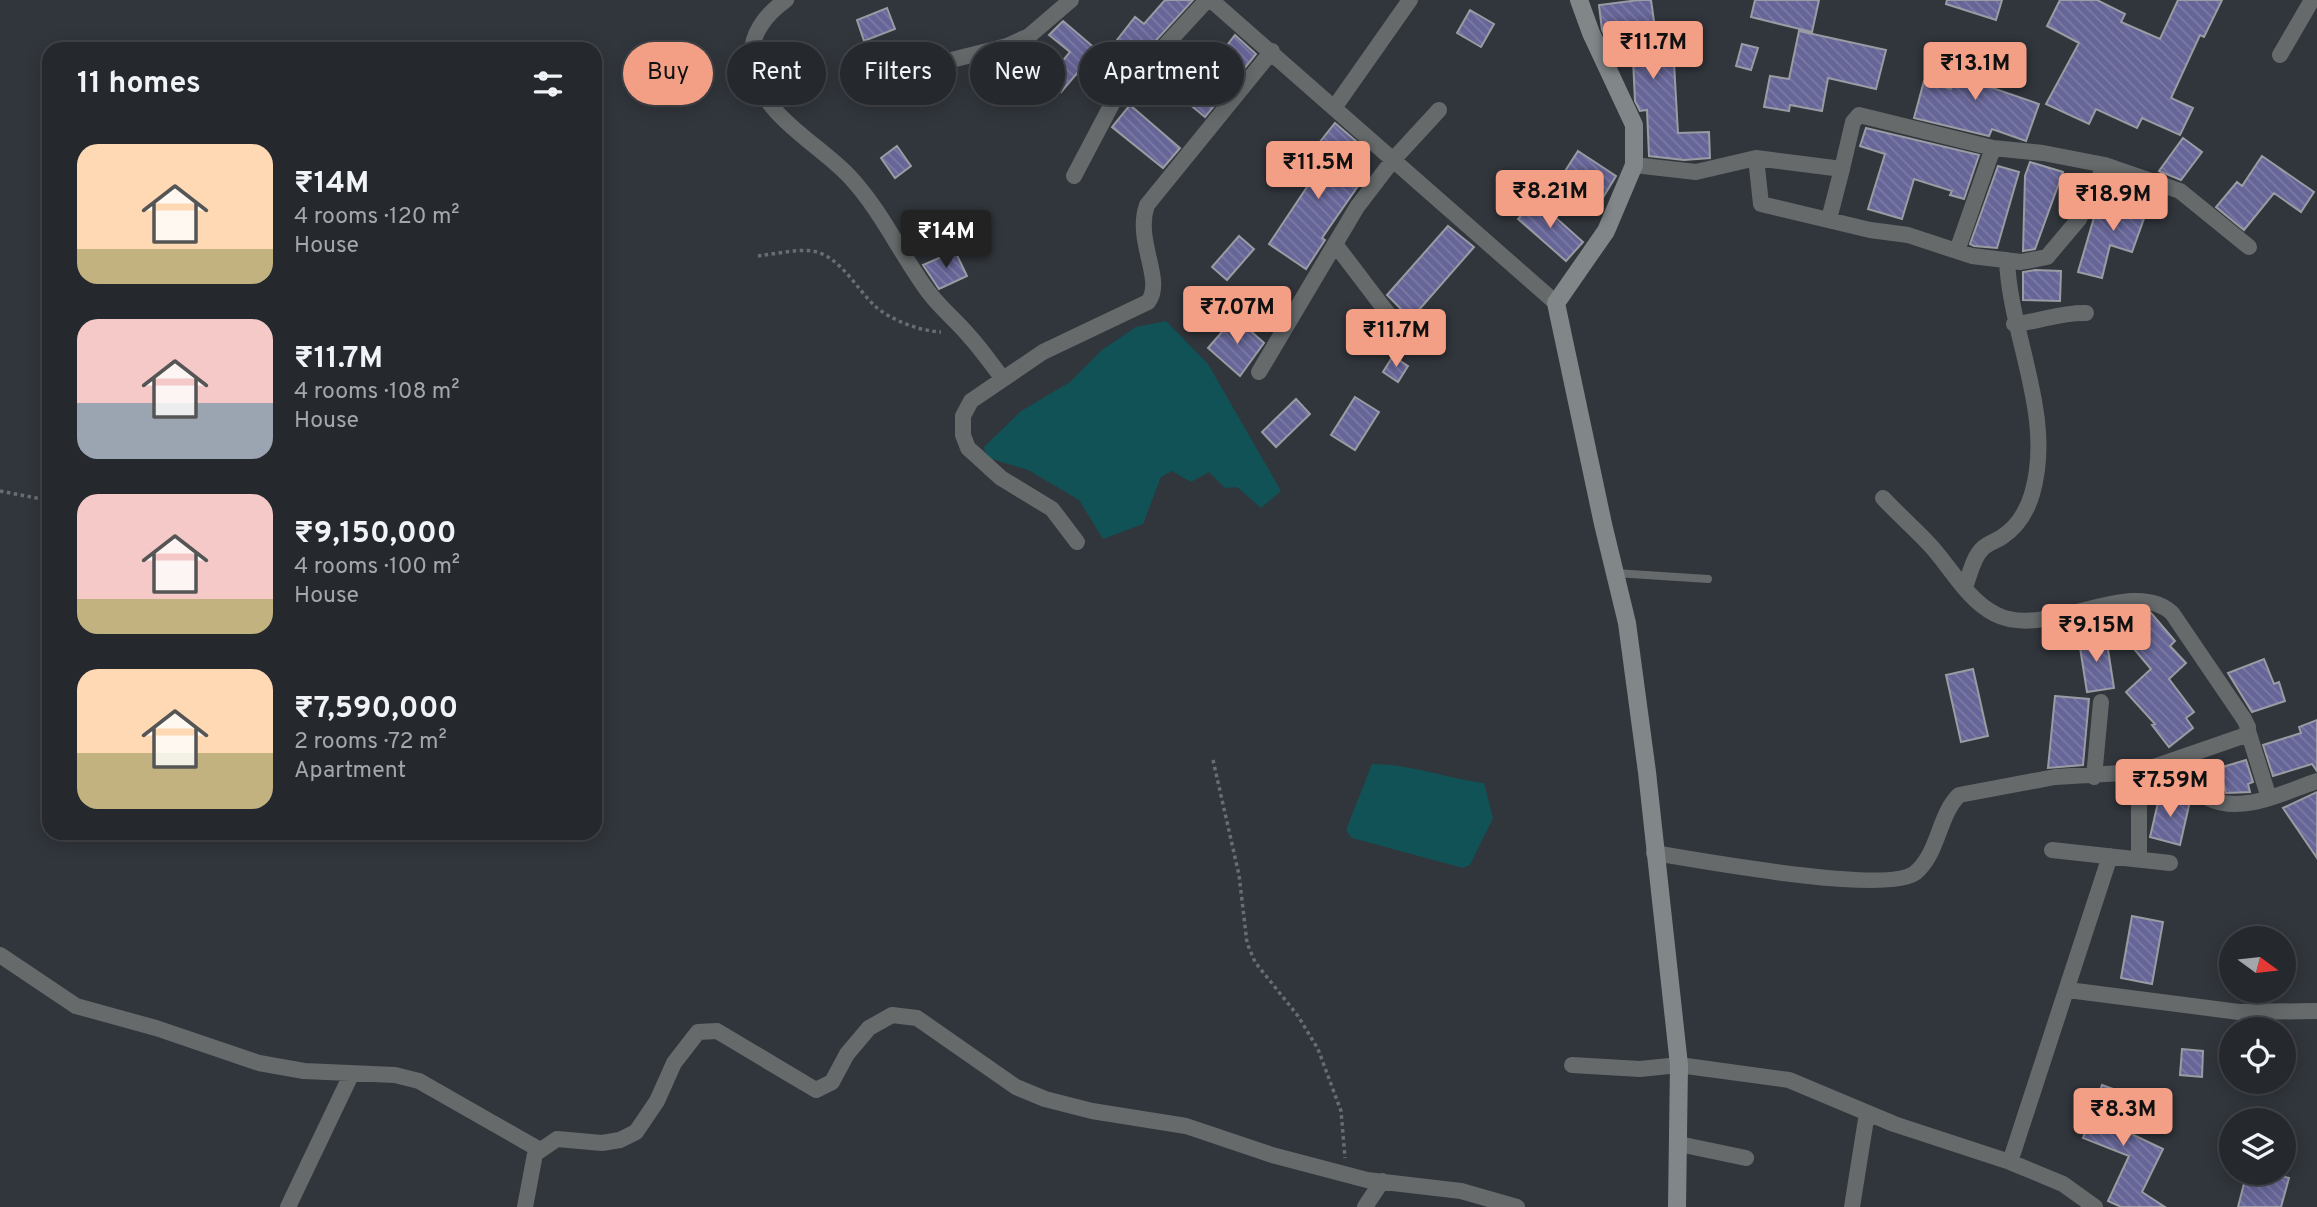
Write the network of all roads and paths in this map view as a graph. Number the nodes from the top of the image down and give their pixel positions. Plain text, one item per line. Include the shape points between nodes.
1 (1071, 0) edge
2 (1209, 0) edge
3 (1410, 0) edge
4 (1579, 0) edge
5 (2312, 0) edge
6 (783, 1) edge
7 (1272, 51) junction
8 (2280, 55) dead end
9 (956, 59) edge
10 (1334, 108) junction
11 (1439, 110) dead end
12 (1993, 148) junction
13 (1756, 158) junction
14 (1393, 160) junction
15 (1634, 165) junction
16 (2105, 165) junction
17 (1842, 169) junction
18 (1073, 176) dead end
19 (1829, 219) junction
20 (1335, 244) junction
21 (2249, 247) dead end
22 (1957, 251) junction
23 (758, 256) dead end
24 (2007, 260) junction
25 (1556, 303) junction
26 (2086, 313) dead end
27 (2014, 324) junction
28 (967, 333) junction
29 (1408, 340) dead end
30 (1259, 372) dead end
31 (1003, 379) junction
32 (0, 491) edge
33 (42, 496) edge
34 (1883, 498) dead end
35 (1077, 542) dead end
36 (1615, 573) junction
37 (1708, 579) dead end
38 (1965, 587) junction
39 (2101, 702) dead end
40 (2248, 731) junction
41 (1213, 760) dead end
42 (2166, 764) junction
43 (2139, 772) junction
44 (2094, 777) junction
45 (2317, 781) edge
46 (2269, 798) junction
47 (2052, 850) dead end
48 (1654, 853) junction
49 (2110, 856) junction
50 (2139, 859) junction
51 (2171, 863) dead end
52 (0, 955) edge
53 (2068, 990) junction
54 (2317, 1011) edge
55 (1572, 1065) dead end
56 (1679, 1065) junction
57 (351, 1075) junction
58 (1867, 1113) junction
59 (1679, 1144) junction
60 (540, 1150) junction
61 (1746, 1157) dead end
62 (2010, 1163) junction
63 (1345, 1172) junction
64 (1382, 1181) junction
65 (288, 1207) edge
66 (525, 1207) edge
67 (1365, 1207) edge
68 (1517, 1207) edge
69 (1677, 1207) edge
70 (1852, 1207) edge
71 (2095, 1207) edge

1 - 9 street via 1029,36
2 - 7 street
2 - 18 street via 1113,102
3 - 10 street
4 - 15 street via 1634,125
5 - 8 street
6 - 28 street via 753,38 751,61 758,83 780,118 849,176 928,293
7 - 10 street
7 - 31 street via 1147,205 1141,229 1154,278 1149,302 1043,352
10 - 14 street
11 - 14 street
12 - 16 street
12 - 17 street via 1859,115 1853,122
12 - 22 street
13 - 15 street via 1696,172
13 - 17 street
13 - 19 street via 1761,204
14 - 20 street
14 - 25 street
15 - 25 street via 1605,231
16 - 21 street via 2180,191
16 - 24 street via 2079,219 2047,257
17 - 19 street
19 - 22 street via 1908,235
20 - 29 street
20 - 30 street
22 - 24 street
23 - 28 path via 812,251 839,267 878,309 929,331
24 - 27 street
25 - 36 street
26 - 27 street
27 - 38 street via 2033,394 2037,469 2020,520 1983,548
28 - 31 street
31 - 35 street via 967,408 963,435 968,448 1001,478 1052,509
32 - 33 path
34 - 38 street
36 - 37 lane
36 - 48 street via 1627,623
38 - 40 street via 1979,604 2010,620 2037,621 2135,601 2162,604
39 - 44 street
40 - 42 street via 2242,738
40 - 46 street
41 - 63 path via 1239,875 1247,943 1255,962 1298,1016 1335,1087 1346,1136
42 - 43 street
42 - 46 street via 2207,798 2234,805
43 - 44 street
43 - 50 street
44 - 48 street via 2055,777 1959,794 1949,805 1928,858 1913,875 1898,880 1842,878
45 - 46 street
47 - 49 street
48 - 56 street
49 - 50 street
49 - 53 street
50 - 51 street
52 - 57 street via 76,1006 259,1063
53 - 54 street via 2239,1012
53 - 62 street
55 - 56 street via 1640,1069
56 - 58 street via 1789,1080
56 - 59 street
57 - 60 street via 395,1074 419,1081
57 - 65 street
58 - 62 street
58 - 70 street
59 - 61 street
59 - 69 street
60 - 63 street via 557,1139 602,1143 636,1132 674,1063 698,1032 717,1031 816,1090 832,1082 869,1028 892,1014 917,1018 1016,1087 1045,1099 1186,1126 1272,1155
60 - 66 street via 535,1154
62 - 71 street via 2063,1184
63 - 64 street
64 - 67 street
64 - 68 street via 1461,1191

